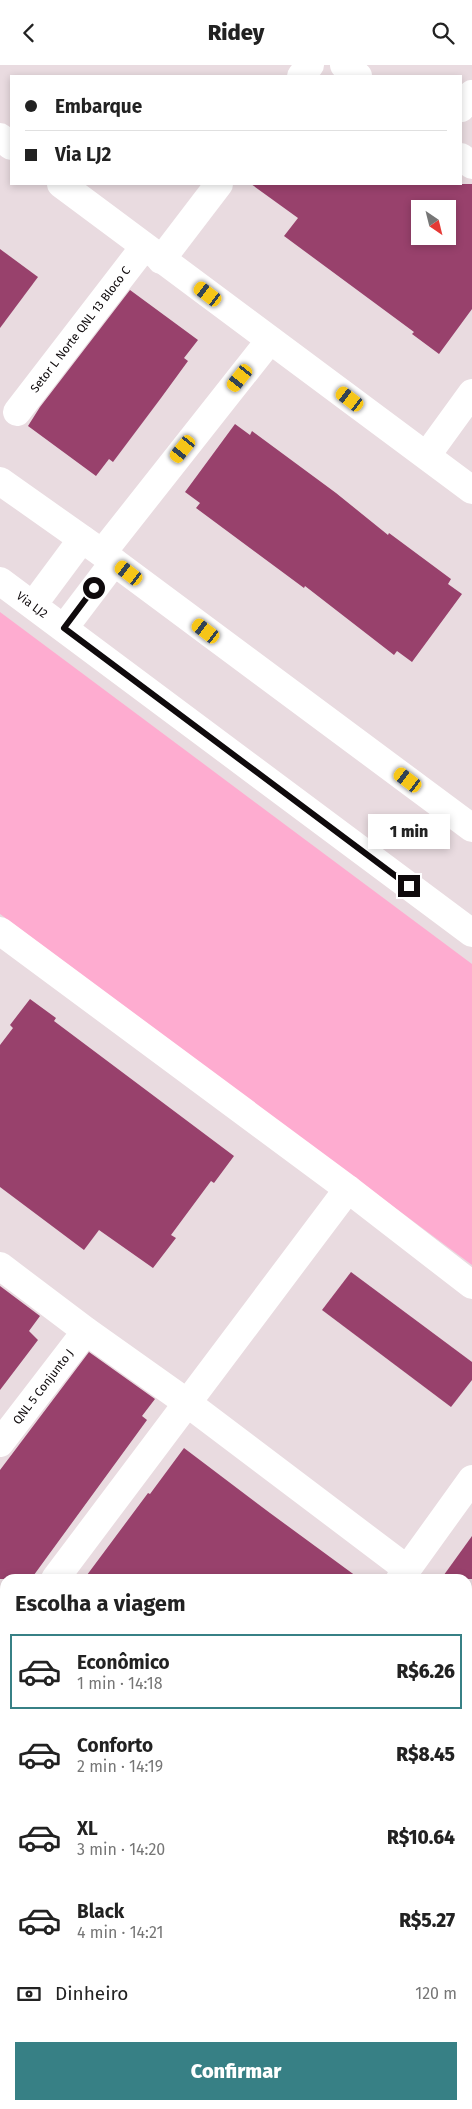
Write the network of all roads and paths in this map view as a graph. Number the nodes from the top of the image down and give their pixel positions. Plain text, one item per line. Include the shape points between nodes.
1 (310, 65) edge
2 (344, 65) edge
3 (302, 75) edge
4 (357, 75) edge
5 (472, 94) edge
6 (462, 108) edge
7 (0, 137) edge
8 (10, 145) edge
9 (62, 185) edge
10 (218, 185) edge
11 (153, 253) junction
12 (270, 340) junction
13 (472, 393) edge
14 (16, 412) dead end
15 (427, 455) junction
16 (0, 481) edge
17 (472, 489) edge
18 (99, 551) junction
19 (0, 581) edge
20 (33, 605) junction
21 (64, 628) junction
22 (472, 828) edge
23 (0, 931) edge
24 (472, 933) edge
25 (348, 1189) junction
26 (0, 1266) edge
27 (472, 1285) edge
28 (86, 1331) junction
29 (186, 1402) junction
30 (0, 1443) edge
31 (472, 1479) edge
32 (60, 1574) edge
33 (403, 1574) edge

1 - 3 street
2 - 4 street
5 - 6 street
7 - 8 street
9 - 11 street
10 - 11 street, Setor L Norte QNL 13 Bloco C
11 - 12 street
11 - 14 street, Setor L Norte QNL 13 Bloco C
12 - 15 street
12 - 18 street
13 - 15 street
15 - 17 street
16 - 18 street
18 - 20 street
18 - 21 street
18 - 22 street
19 - 20 street, Via LJ2
20 - 21 street, Via LJ2
21 - 24 street, Via LJ2
23 - 25 street
25 - 27 street
25 - 29 street
26 - 28 street
28 - 29 street
28 - 30 street, QNL 5 Conjunto J
29 - 32 street
29 - 33 street
31 - 33 street

